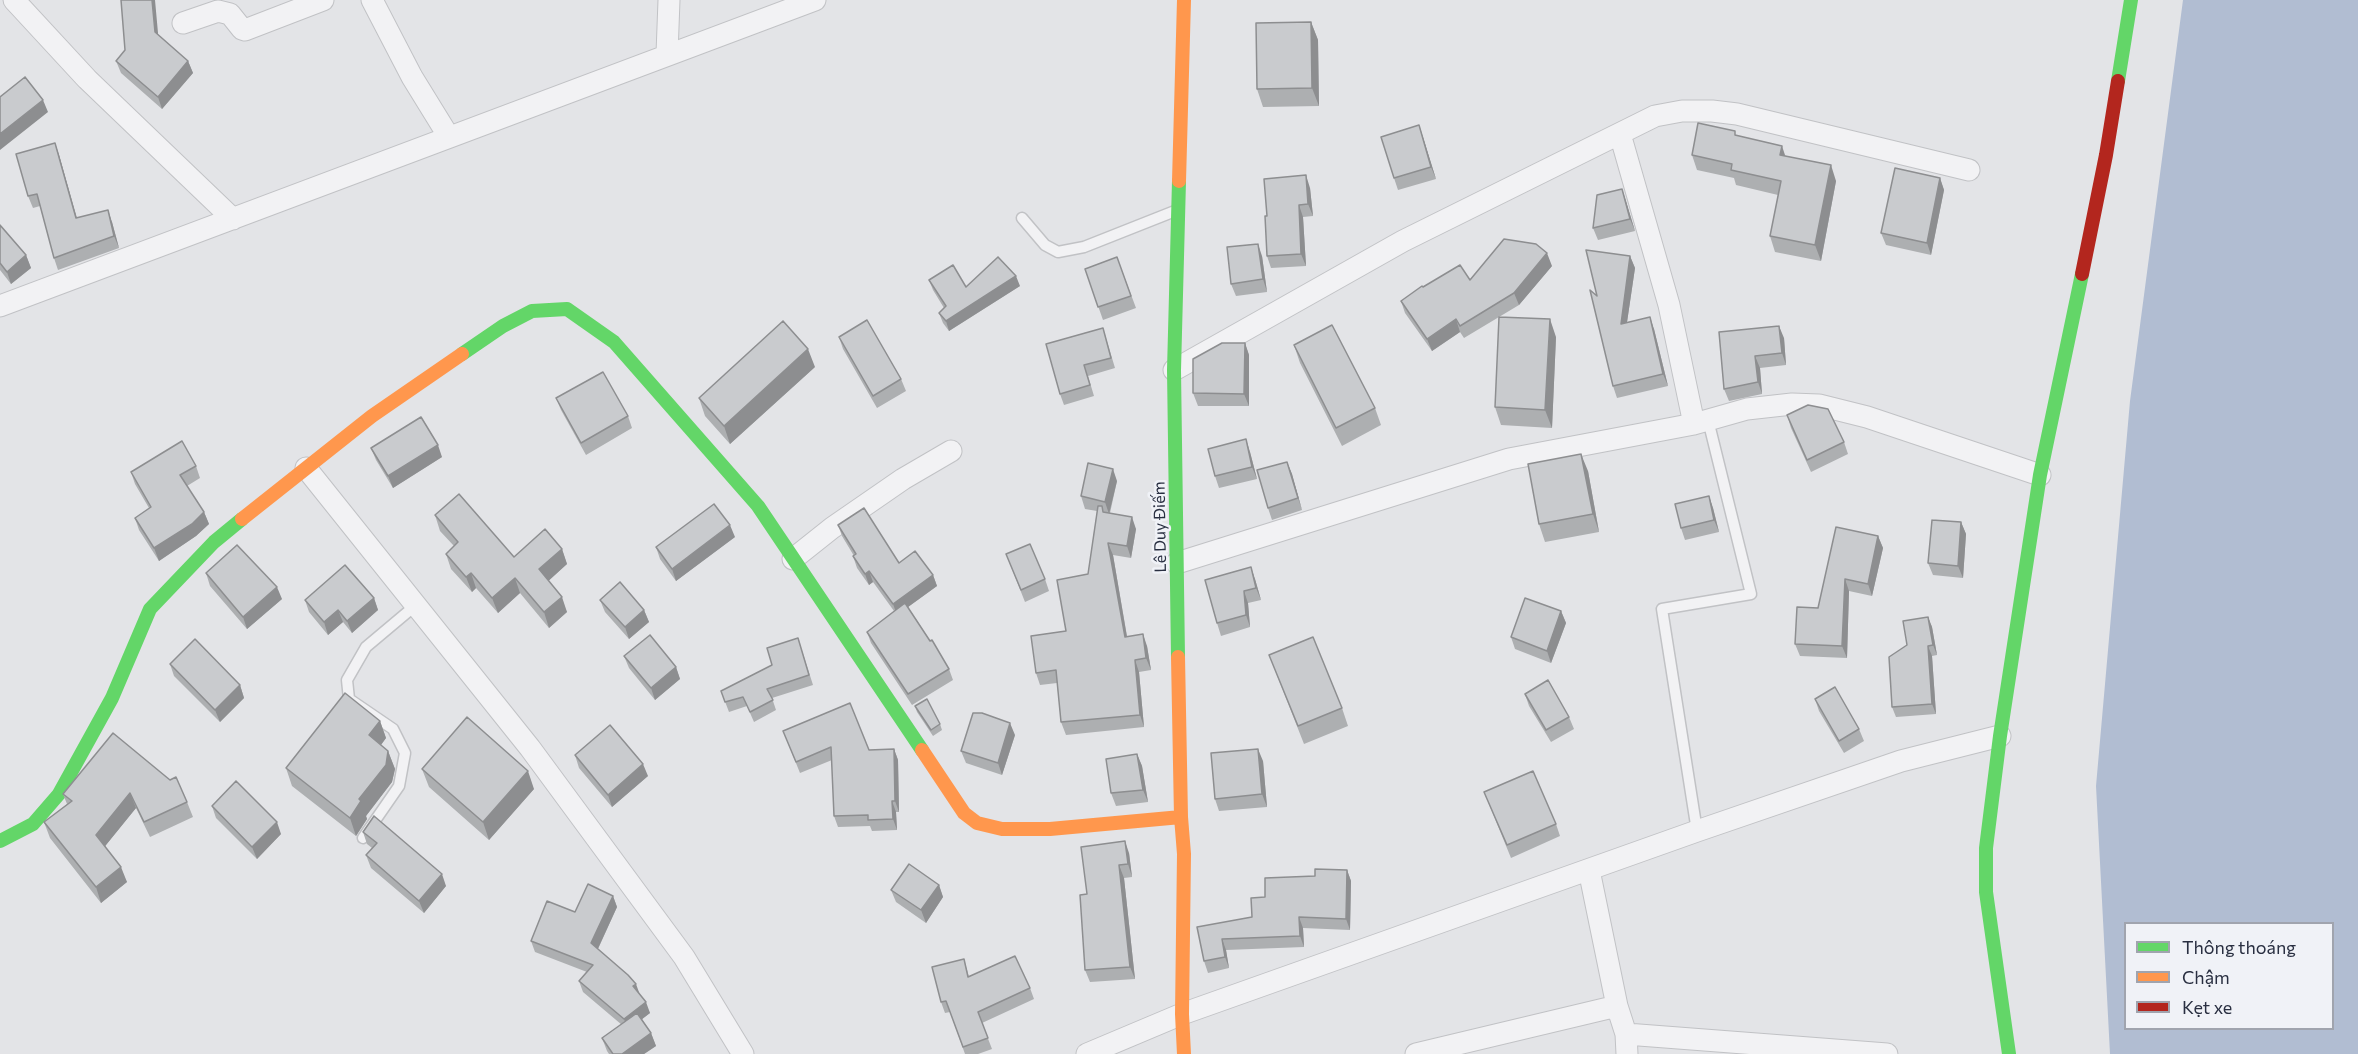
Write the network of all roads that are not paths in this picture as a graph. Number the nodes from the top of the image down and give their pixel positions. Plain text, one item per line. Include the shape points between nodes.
1 (14, 0) edge
2 (323, 0) edge
3 (372, 0) edge
4 (669, 0) edge
5 (815, 0) edge
6 (1184, 0) edge
7 (2131, 0) edge
8 (183, 23) dead end
9 (667, 54) junction
10 (1620, 134) junction
11 (449, 137) junction
12 (1969, 170) dead end
13 (1178, 209) junction
14 (1022, 218) dead end
15 (233, 219) junction
16 (0, 306) edge
17 (1174, 370) junction
18 (1701, 422) junction
19 (951, 451) dead end
20 (306, 468) junction
21 (2040, 475) junction
22 (793, 559) junction
23 (1177, 563) junction
24 (416, 605) junction
25 (2000, 736) junction
26 (1181, 818) junction
27 (1697, 831) junction
28 (363, 838) edge
29 (0, 841) edge
30 (1589, 870) junction
31 (1617, 1006) junction
32 (1182, 1014) junction
33 (1626, 1044) edge
34 (743, 1054) edge
35 (1087, 1054) edge
36 (1184, 1054) edge
37 (1416, 1054) edge
38 (1887, 1054) edge
39 (2009, 1054) edge

1 - 15 street via 87,79
2 - 8 street via 245,30 230,14 218,11
3 - 11 street
4 - 9 street
5 - 9 street
6 - 13 street, Lê Duy Điếm
7 - 21 street via 2106,155
9 - 11 street
10 - 12 street via 1655,116 1712,111
10 - 17 street via 1403,241
10 - 18 street
11 - 15 street
13 - 14 lane via 1084,247 1058,252 1045,245
13 - 17 street, Lê Duy Điếm
15 - 16 street
17 - 23 street, Lê Duy Điếm
18 - 21 street via 1747,409 1819,405 1867,417
18 - 23 street via 1509,459
18 - 27 lane via 1751,594 1662,609
19 - 22 street via 903,479
20 - 22 street via 372,416 503,326 532,311 567,309 614,342 758,506
20 - 24 street
20 - 29 street via 214,542 150,609 112,698 59,794 33,824
21 - 25 street
22 - 26 street via 964,813 977,824 1002,830 1050,829
23 - 26 street, Lê Duy Điếm
24 - 28 lane via 366,647 347,680 349,699 393,729 405,753 399,786
24 - 34 street via 530,748 677,947
25 - 27 street via 1901,761
25 - 39 street via 1986,848 1986,892
26 - 32 street, Lê Duy Điếm
27 - 30 street
30 - 31 street
30 - 32 street
31 - 33 street
31 - 37 street
32 - 35 street
32 - 36 street, Lê Duy Điếm
33 - 38 street

